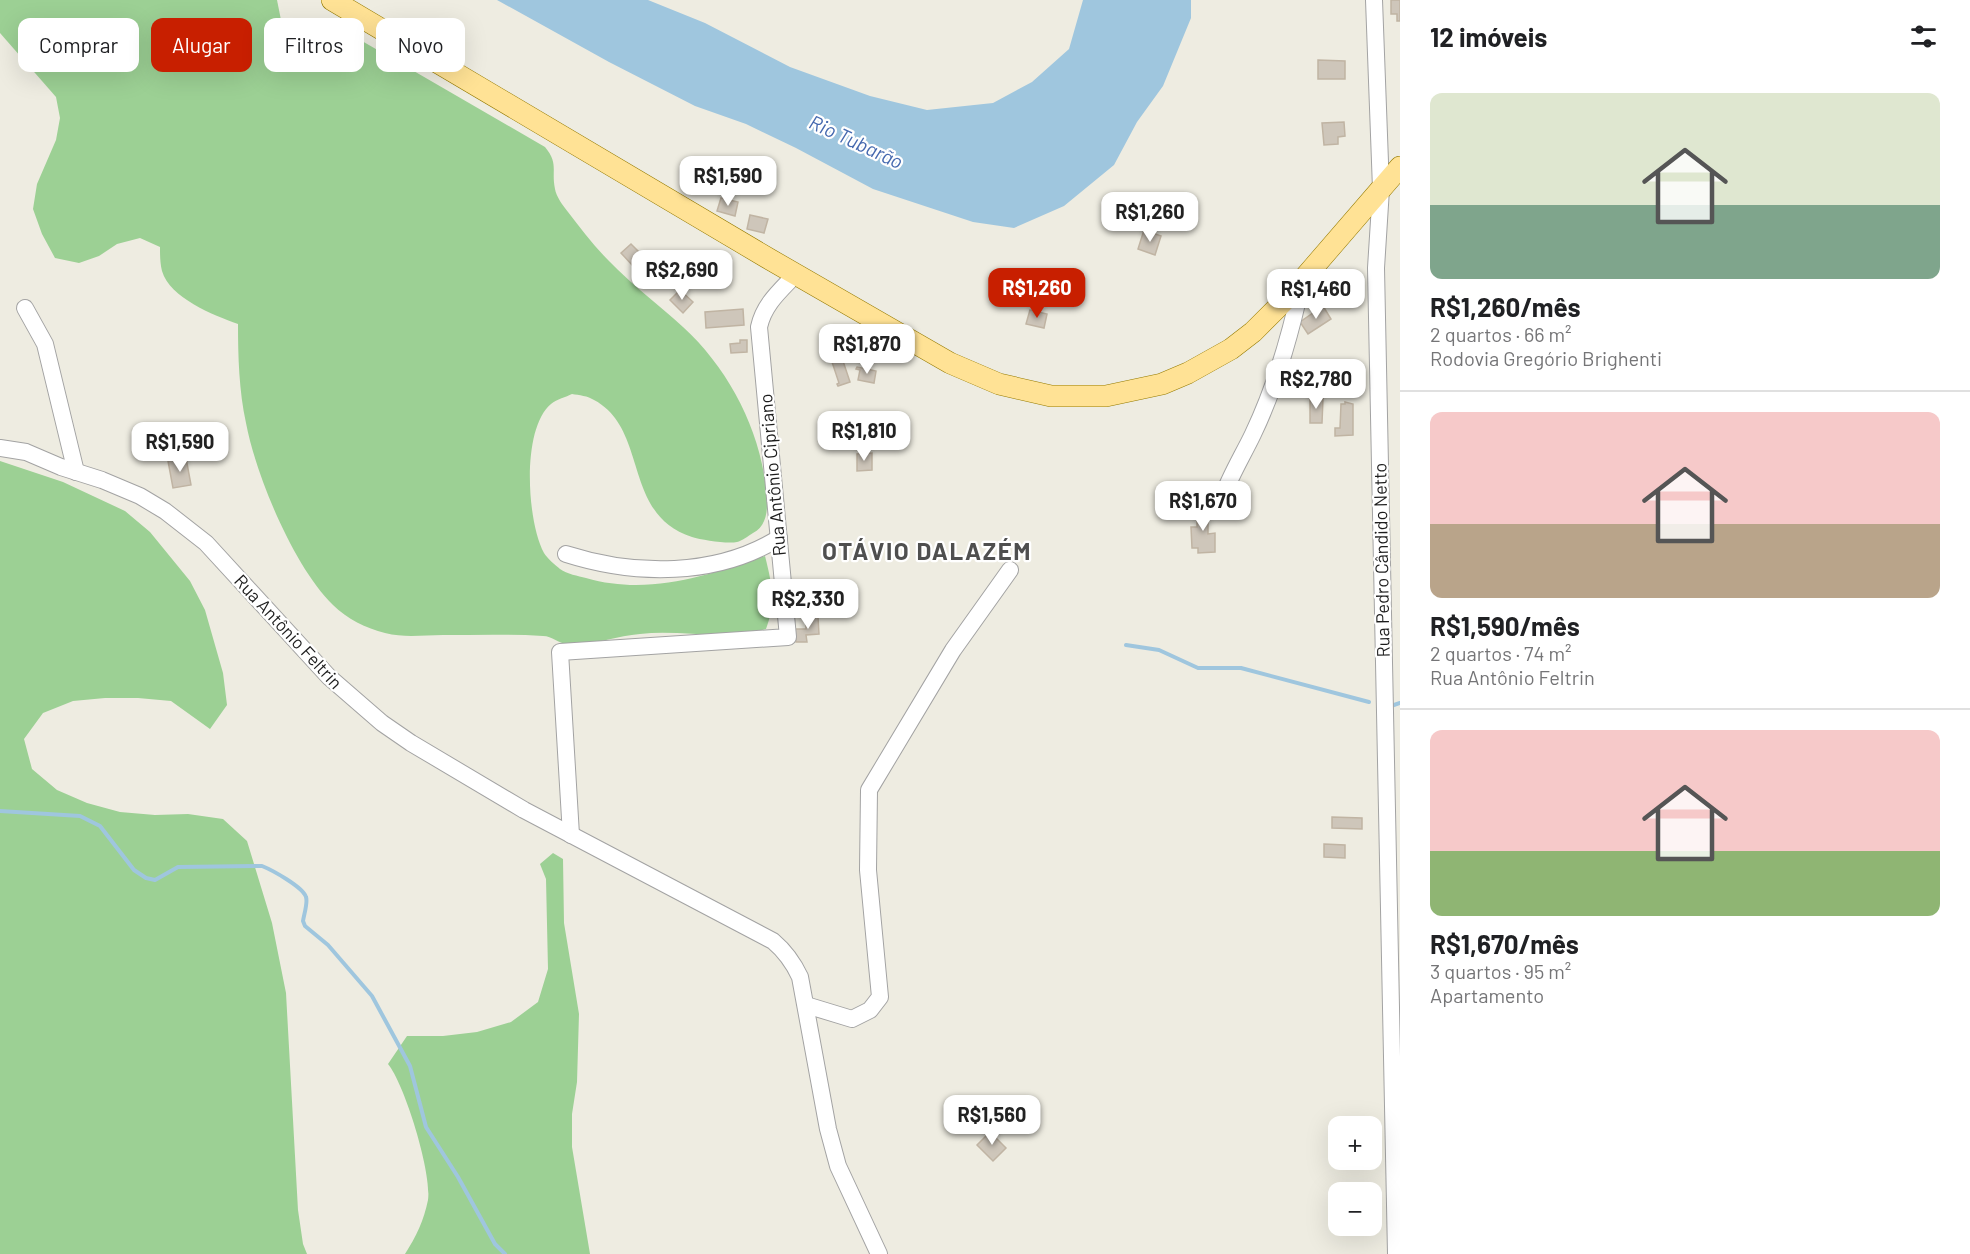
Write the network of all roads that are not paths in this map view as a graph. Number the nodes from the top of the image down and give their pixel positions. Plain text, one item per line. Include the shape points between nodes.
1 (332, 0) edge
2 (1374, 0) edge
3 (1400, 167) edge
4 (1381, 189) junction
5 (796, 274) junction
6 (1302, 280) junction
7 (25, 308) dead end
8 (0, 448) edge
9 (76, 472) junction
10 (1223, 496) dead end
11 (779, 538) junction
12 (566, 554) dead end
13 (1010, 570) dead end
14 (572, 835) junction
15 (806, 1005) junction
16 (879, 1254) edge
17 (1396, 1254) edge

1 - 5 main road
2 - 4 street, Rua Pedro Cândido Netto
3 - 4 main road
4 - 6 main road
4 - 17 street, Rua Pedro Cândido Netto via 1376,279
5 - 6 main road via 974,375 1024,391 1080,397 1136,391 1196,369 1253,332
5 - 11 street, Rua Antônio Cipriano via 768,303 759,327
6 - 10 street via 1268,399
7 - 9 street via 45,344
8 - 9 street, Rua Antônio Feltrin via 26,452
9 - 14 street, Rua Antônio Feltrin via 140,496 187,526 329,677 382,723
11 - 12 street via 751,554 677,570 602,564
11 - 14 street, Rua Antônio Cipriano via 788,637 560,652
13 - 15 street via 953,650 869,790 868,870 879,997 870,1010 852,1019
14 - 15 street, Rua Antônio Feltrin via 773,941 793,962
15 - 16 street, Rua Antônio Feltrin via 838,1166

